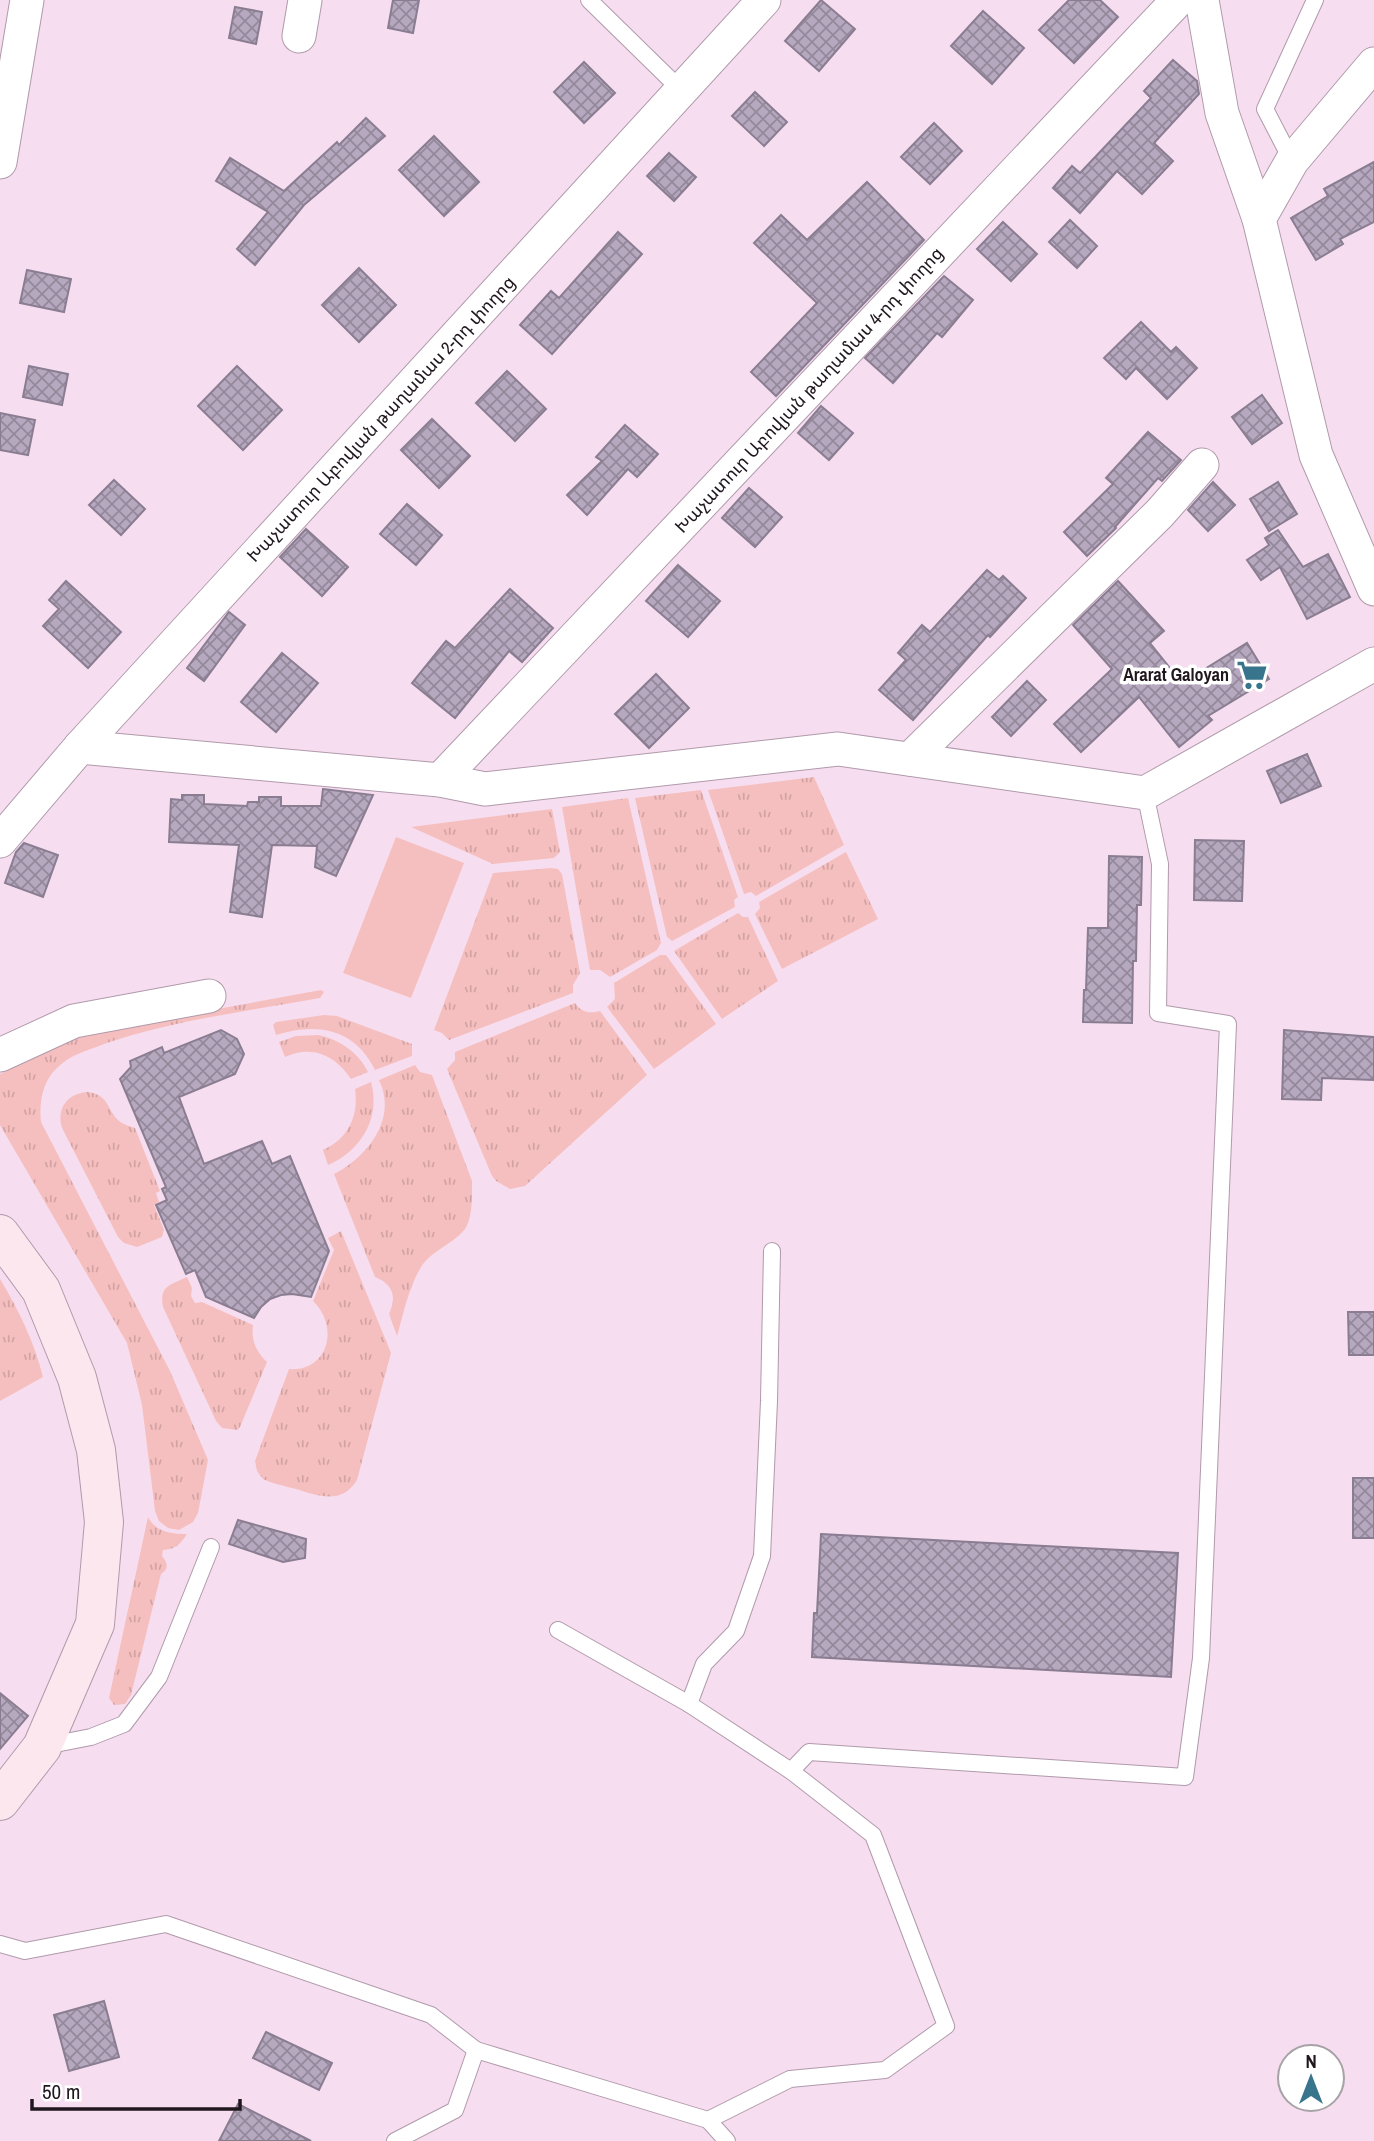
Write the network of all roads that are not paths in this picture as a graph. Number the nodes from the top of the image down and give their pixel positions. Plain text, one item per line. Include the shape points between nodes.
1 (27, 0) edge
2 (305, 0) edge
3 (589, 0) edge
4 (764, 0) edge
5 (1178, 0) edge
6 (1202, 0) edge
7 (1315, 0) edge
8 (299, 37) dead end
9 (1374, 64) edge
10 (682, 92) junction
11 (1292, 161) junction
12 (0, 162) edge
13 (1259, 219) junction
14 (1202, 465) dead end
15 (1374, 589) edge
16 (1374, 664) edge
17 (80, 747) junction
18 (910, 759) junction
19 (440, 780) junction
20 (1145, 793) junction
21 (0, 841) edge
22 (209, 996) dead end
23 (0, 1055) edge
24 (0, 1234) edge
25 (772, 1251) dead end
26 (211, 1547) dead end
27 (558, 1630) dead end
28 (689, 1704) junction
29 (42, 1747) junction
30 (791, 1771) junction
31 (0, 1801) edge
32 (0, 1944) edge
33 (476, 2050) junction
34 (708, 2120) junction
35 (395, 2141) edge
36 (727, 2141) edge

1 - 12 street
2 - 8 street
3 - 10 lane
4 - 10 street, Խաչատուր Աբովյան թաղամաս 2-րդ փողոց
5 - 19 street, Խաչատուր Աբովյան թաղամաս 4-րդ փողոց
6 - 13 street via 1222,113
7 - 11 lane via 1265,109
9 - 11 street
10 - 17 street, Խաչատուր Աբովյան թաղամաս 2-րդ փողոց
11 - 13 street
13 - 15 street via 1316,455
14 - 18 street via 1160,513
16 - 20 street
17 - 19 street
17 - 21 street, Խաչատուր Աբովյան թաղամաս 2-րդ փողոց
18 - 19 street via 838,749 485,789
18 - 20 street
20 - 30 lane via 1160,863 1158,1013 1228,1024 1201,1658 1185,1777 809,1752
22 - 23 street via 74,1021
24 - 29 main road via 41,1290 77,1378 96,1450 104,1522 95,1624
25 - 28 lane via 762,1556 736,1631 704,1664
26 - 29 lane via 159,1677 124,1724 91,1737
27 - 28 lane
28 - 30 lane
29 - 31 main road
30 - 34 lane via 873,1835 946,2026 885,2070 790,2079
32 - 33 lane via 25,1951 166,1924 431,2015
33 - 34 lane
33 - 35 lane via 455,2110
34 - 36 lane

